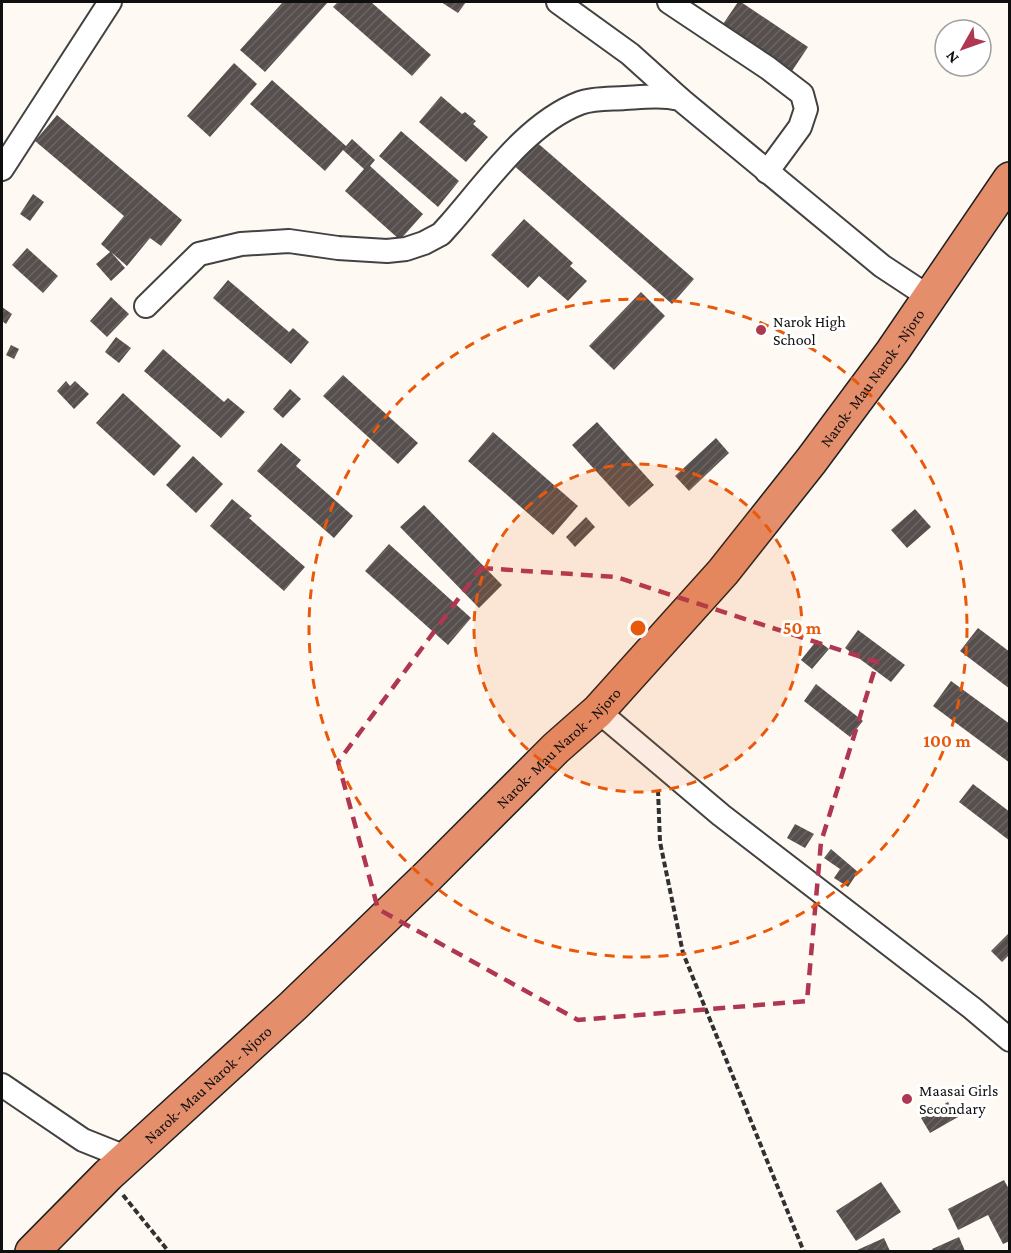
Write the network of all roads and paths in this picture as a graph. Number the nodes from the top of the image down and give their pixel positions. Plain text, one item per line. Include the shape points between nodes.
1 (110, 2) edge
2 (558, 2) edge
3 (669, 2) edge
4 (680, 99) junction
5 (2, 169) edge
6 (767, 172) junction
7 (1010, 179) edge
8 (929, 297) junction
9 (146, 306) dead end
10 (598, 711) junction
11 (657, 760) junction
12 (1010, 1040) edge
13 (2, 1085) edge
14 (118, 1167) junction
15 (32, 1251) edge
16 (169, 1251) edge
17 (804, 1251) edge

1 - 5 street
2 - 4 street via 630,54
3 - 6 street via 802,94 806,109 800,128
4 - 6 street
4 - 9 street via 658,96 594,100 568,109 524,141 441,234 424,243 387,252 289,241 241,244 199,254
6 - 8 street via 882,266
7 - 8 highway, Narok- Mau Narok - Njoro
8 - 10 highway, Narok- Mau Narok - Njoro via 811,461 723,572
10 - 11 street
10 - 14 highway, Narok- Mau Narok - Njoro via 293,1006
11 - 12 street via 721,815
11 - 17 path via 660,842 683,953
13 - 14 street
14 - 15 highway, Narok- Mau Narok - Njoro
14 - 16 path

